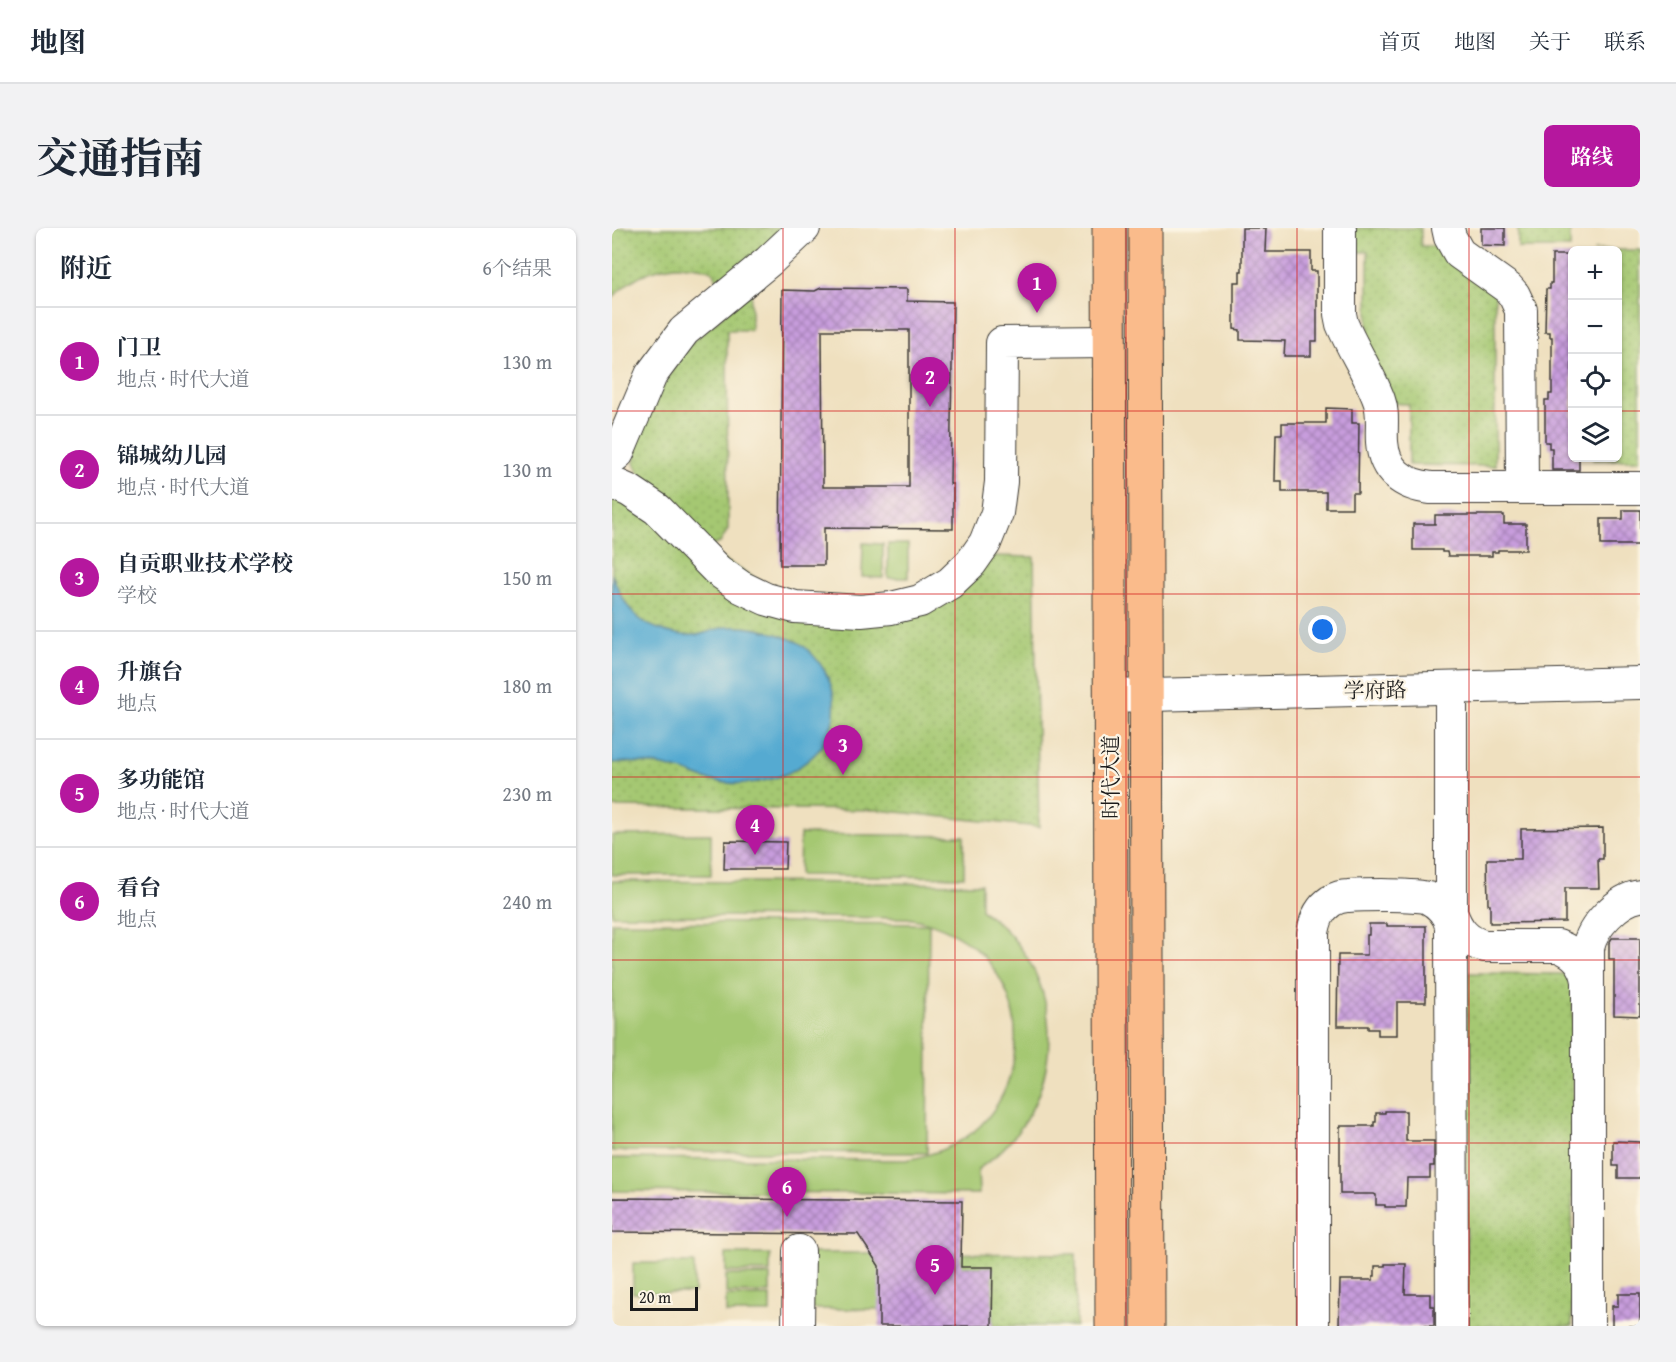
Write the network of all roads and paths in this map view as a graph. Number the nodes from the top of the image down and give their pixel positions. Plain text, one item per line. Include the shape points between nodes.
1 (804, 228) edge
2 (1109, 228) edge
3 (1145, 228) edge
4 (1340, 228) edge
5 (1448, 228) edge
6 (1109, 342) junction
7 (618, 471) edge
8 (1522, 488) junction
9 (1640, 488) edge
10 (1640, 683) edge
11 (1451, 688) junction
12 (1146, 695) junction
13 (1110, 696) junction
14 (1640, 896) edge
15 (1444, 908) junction
16 (1595, 930) junction
17 (1485, 946) junction
18 (1558, 946) junction
19 (1588, 983) junction
20 (1452, 985) junction
21 (799, 1251) dead end
22 (798, 1326) edge
23 (1112, 1326) edge
24 (1148, 1326) edge
25 (1313, 1326) edge
26 (1452, 1326) edge
27 (1588, 1326) edge

1 - 7 street via 684,331 651,375
2 - 6 main road, 时代大道
3 - 12 main road, 时代大道
4 - 8 street via 1342,324 1378,398 1382,444 1389,466 1406,482 1418,486
5 - 8 street via 1459,253 1508,288 1521,310
6 - 7 street via 1002,343 1001,482 997,513 985,543 971,563 950,583 920,601 861,611 795,607 766,599 717,570
6 - 13 main road, 时代大道
8 - 9 street
10 - 11 street, 学府路
11 - 12 street, 学府路
11 - 15 street
12 - 13 street, 学府路
12 - 24 main road, 时代大道
13 - 23 main road, 时代大道
14 - 16 street via 1623,902
15 - 17 street via 1465,938
15 - 20 street
15 - 25 street via 1346,896 1325,906 1315,922
16 - 18 street via 1578,943
16 - 19 street via 1588,948
17 - 18 street
17 - 20 street via 1460,959
18 - 19 street via 1581,962
19 - 27 street
20 - 26 street
21 - 22 street

